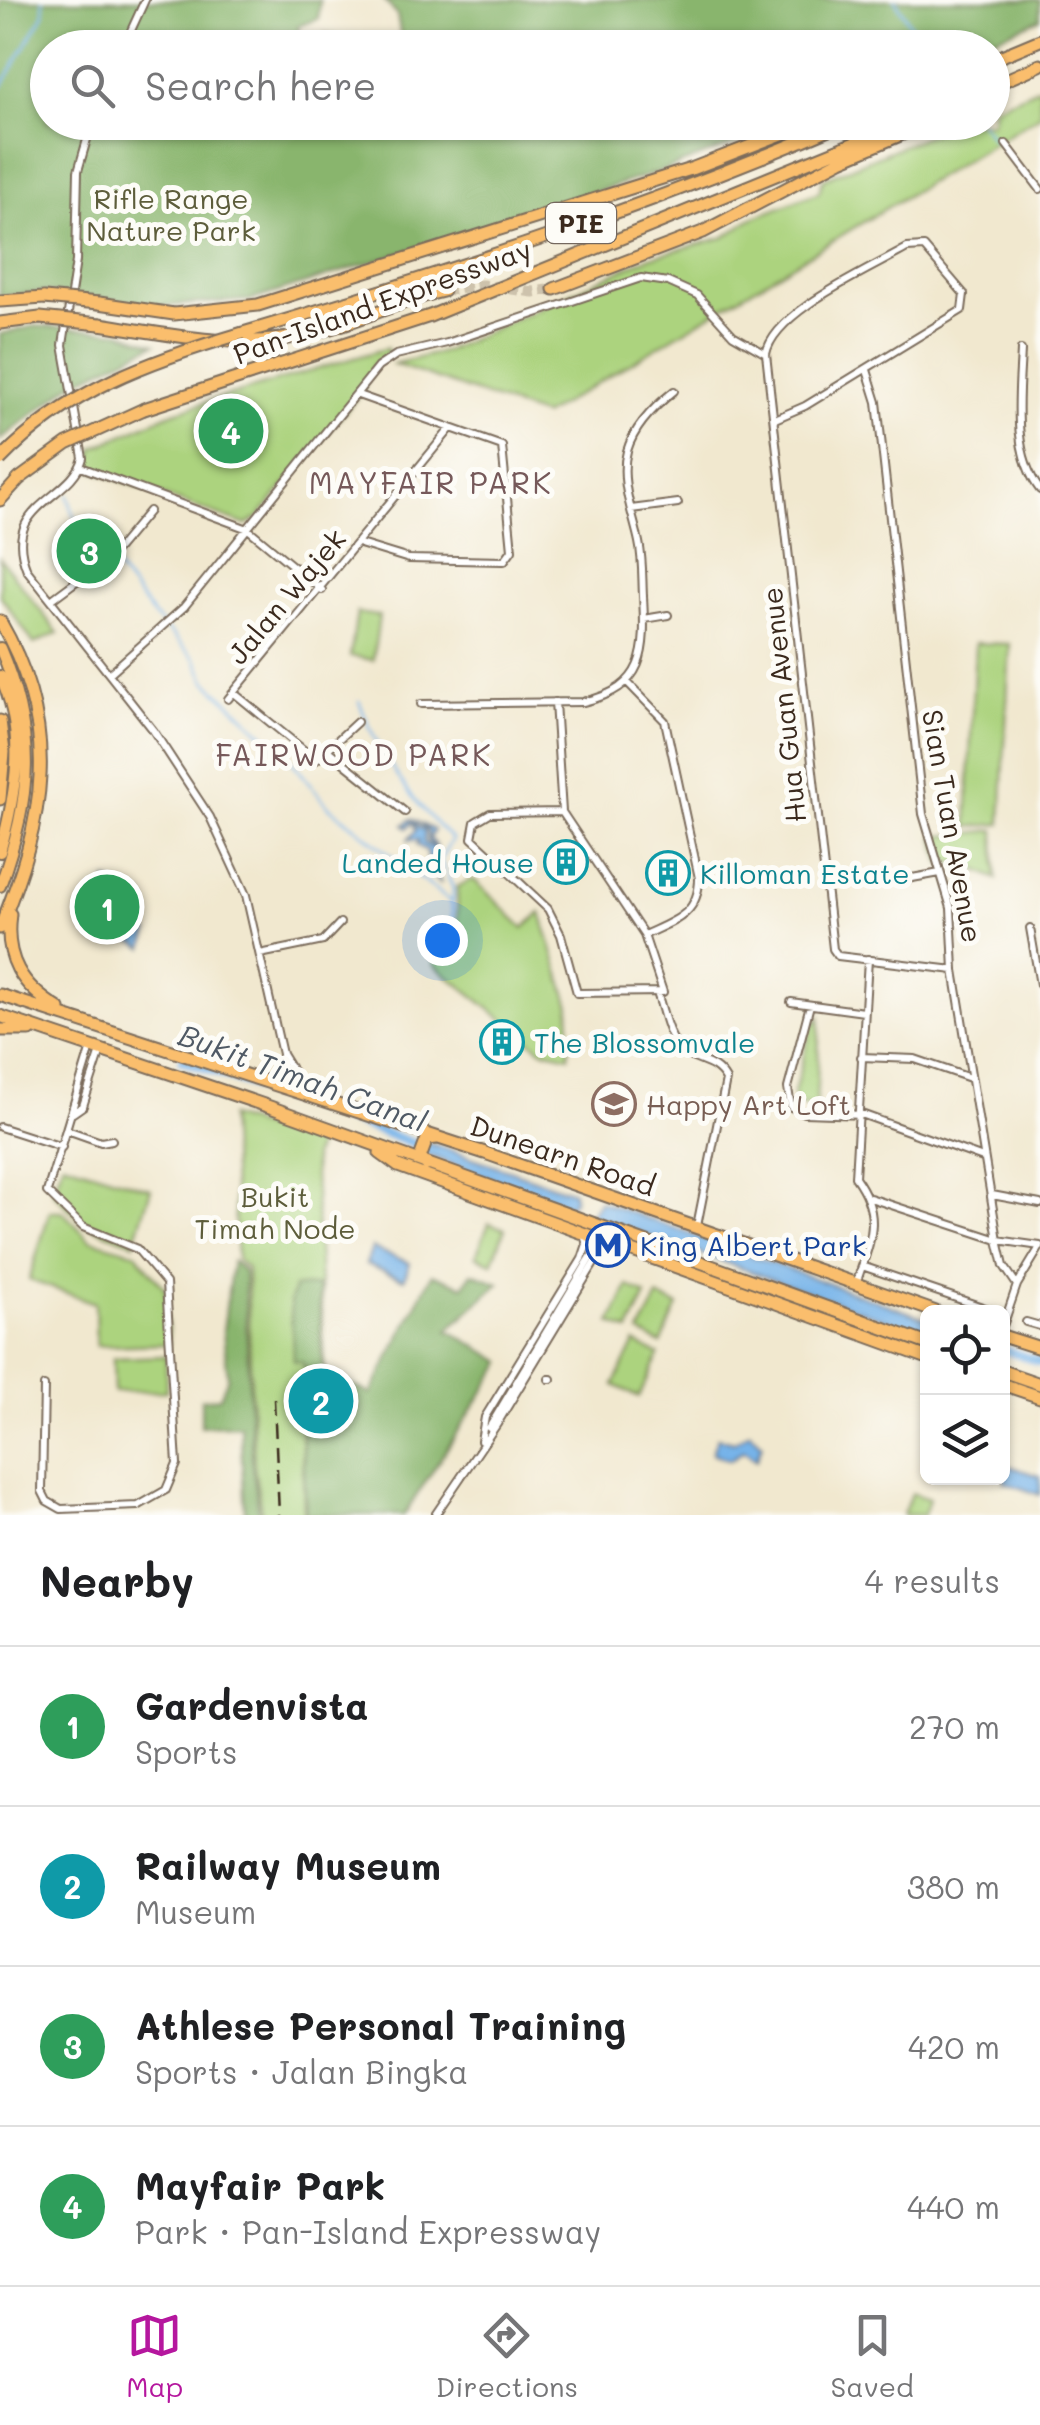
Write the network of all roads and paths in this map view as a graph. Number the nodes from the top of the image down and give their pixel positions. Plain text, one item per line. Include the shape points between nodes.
1 (146, 0) edge
2 (132, 30) edge
3 (1040, 40) edge
4 (1010, 52) edge
5 (1035, 68) edge
6 (1010, 80) edge
7 (87, 140) edge
8 (767, 140) edge
9 (800, 140) edge
10 (862, 140) edge
11 (888, 140) edge
12 (1006, 144) dead end
13 (1040, 189) edge
14 (554, 289) tunnel mouth
15 (443, 291) tunnel mouth
16 (0, 301) edge
17 (0, 323) edge
18 (1021, 350) dead end
19 (766, 354) junction
20 (867, 370) junction
21 (674, 390) dead end
22 (358, 395) junction
23 (775, 419) junction
24 (450, 428) junction
25 (0, 460) edge
26 (80, 467) junction
27 (1040, 490) edge
28 (0, 500) edge
29 (678, 503) dead end
30 (631, 509) junction
31 (149, 511) dead end
32 (248, 529) junction
33 (360, 544) junction
34 (322, 590) junction
35 (52, 600) junction
36 (668, 615) dead end
37 (644, 619) junction
38 (0, 621) edge
39 (0, 648) edge
40 (110, 673) junction
41 (6, 680) edge
42 (627, 682) junction
43 (555, 702) junction
44 (421, 704) dead end
45 (0, 721) edge
46 (357, 722) dead end
47 (330, 752) junction
48 (0, 799) edge
49 (405, 812) dead end
50 (562, 812) junction
51 (0, 852) edge
52 (940, 872) junction
53 (901, 880) dead end
54 (0, 886) edge
55 (12, 900) junction
56 (340, 923) dead end
57 (1, 925) edge
58 (1030, 928) dead end
59 (644, 935) junction
60 (260, 954) junction
61 (868, 959) junction
62 (954, 970) junction
63 (1040, 985) edge
64 (660, 993) junction
65 (0, 995) edge
66 (791, 1002) dead end
67 (810, 1004) junction
68 (864, 1012) junction
69 (0, 1016) edge
70 (81, 1022) junction
71 (0, 1030) edge
72 (39, 1030) junction
73 (96, 1049) junction
74 (282, 1054) junction
75 (861, 1057) junction
76 (970, 1078) junction
77 (80, 1082) junction
78 (265, 1082) junction
79 (90, 1085) junction
80 (308, 1096) junction
81 (72, 1114) junction
82 (858, 1114) junction
83 (0, 1127) edge
84 (67, 1130) junction
85 (441, 1138) junction
86 (112, 1140) dead end
87 (369, 1144) junction
88 (62, 1147) junction
89 (984, 1158) junction
90 (431, 1167) junction
91 (992, 1194) junction
92 (870, 1198) junction
93 (1040, 1204) edge
94 (697, 1228) junction
95 (588, 1234) junction
96 (998, 1240) junction
97 (1039, 1245) edge
98 (632, 1249) junction
99 (680, 1255) junction
100 (862, 1266) junction
101 (688, 1270) junction
102 (856, 1284) junction
103 (1017, 1285) junction
104 (976, 1305) edge
105 (1007, 1305) edge
106 (920, 1306) edge
107 (1026, 1322) dead end
108 (1040, 1326) edge
109 (1010, 1335) edge
110 (920, 1341) edge
111 (1040, 1348) edge
112 (920, 1355) edge
113 (1010, 1379) edge
114 (1010, 1380) edge
115 (1040, 1384) edge
116 (44, 1386) dead end
117 (1040, 1397) edge
118 (481, 1442) junction
119 (78, 1512) edge
120 (435, 1515) edge

1 - 2 street
3 - 4 highway
5 - 6 highway
7 - 26 street via 78,171 76,262 64,346 83,448
8 - 16 highway, bridge via 258,305 174,314 44,298
9 - 25 highway, Pan-Island Expressway / PIE, bridge via 665,193 175,354 46,417
10 - 28 highway, Pan-Island Expressway / PIE, bridge via 430,316 144,409 67,444
11 - 14 highway via 704,232
12 - 13 street
15 - 17 highway, bridge via 316,333 269,341 40,318
18 - 27 street via 1018,420
19 - 20 street via 768,340 790,317 920,244 964,294 962,310
19 - 22 street via 733,335 697,295 641,278 396,354 378,366
19 - 23 street, Hua Guan Avenue
20 - 23 street
20 - 52 street, Sian Tuan Avenue via 877,402 923,814
21 - 30 street via 627,450
22 - 24 street
22 - 32 street
23 - 61 street, Hua Guan Avenue via 833,949 838,956
24 - 33 street, Jalan Wajek
24 - 33 street via 505,449 509,558 408,559
26 - 32 street
26 - 35 street via 38,502 21,530 22,561
29 - 30 street
30 - 37 street
31 - 35 street via 112,554
32 - 34 street
32 - 40 street via 171,621
33 - 34 street, Jalan Wajek
34 - 47 street, Jalan Wajek via 231,696 311,758
35 - 40 street
36 - 37 street
37 - 42 street via 642,656
38 - 55 highway via 37,704 42,741 42,775
39 - 41 main road
40 - 60 street via 210,817 246,894
41 - 51 main road via 16,775
41 - 54 main road via 27,737 27,776
42 - 43 street via 606,696
42 - 59 street via 665,721 698,878 690,911
43 - 44 street
43 - 50 street
45 - 48 highway
46 - 47 street
47 - 49 street
50 - 59 street
50 - 64 street via 490,813 475,822 472,838 548,909 578,992
52 - 53 street
52 - 62 street, Sian Tuan Avenue via 951,908
55 - 57 highway
55 - 70 highway via 12,963 47,1001
56 - 60 street via 323,941
58 - 63 street
59 - 64 street
60 - 74 street
61 - 62 street, Hua Guan Avenue
61 - 68 street
62 - 76 street, Sian Tuan Avenue
64 - 94 street via 676,1043 726,1080
65 - 70 highway, Dunearn Road
66 - 67 street
67 - 68 street
67 - 82 street via 788,1102 804,1114
68 - 75 street
69 - 72 highway
70 - 78 highway, Dunearn Road
71 - 72 highway
72 - 73 highway
73 - 77 street
73 - 79 street
73 - 87 highway
74 - 78 street
74 - 80 street
75 - 76 street via 915,1059
75 - 82 street
76 - 89 street, Sian Tuan Avenue
77 - 79 street
77 - 81 street
78 - 80 highway, Dunearn Road
79 - 81 street via 83,1106
80 - 85 highway, Dunearn Road
81 - 84 street
82 - 89 street
82 - 92 street via 855,1177
83 - 88 street
84 - 86 street
84 - 88 street
85 - 90 highway via 421,1146 420,1158
85 - 94 highway, Dunearn Road
87 - 90 highway
87 - 95 highway via 398,1166
88 - 119 street via 48,1192 83,1227 137,1249 154,1268 168,1289 172,1347 172,1481 146,1504
89 - 91 street, Sian Tuan Avenue
90 - 99 highway
91 - 93 street
91 - 96 street, Sian Tuan Avenue
92 - 96 street
92 - 100 street via 873,1230
94 - 102 highway, Dunearn Road
95 - 98 highway
95 - 118 street via 592,1256
96 - 97 street
96 - 103 street, Sian Tuan Avenue
97 - 103 street
98 - 101 highway
98 - 118 street via 601,1254
99 - 101 highway
99 - 110 highway
100 - 102 street
100 - 104 street
101 - 112 highway
102 - 106 highway, Dunearn Road
103 - 105 street
107 - 108 street
109 - 111 highway
113 - 115 highway
114 - 117 highway
116 - 119 street via 42,1491 47,1501
118 - 120 street

